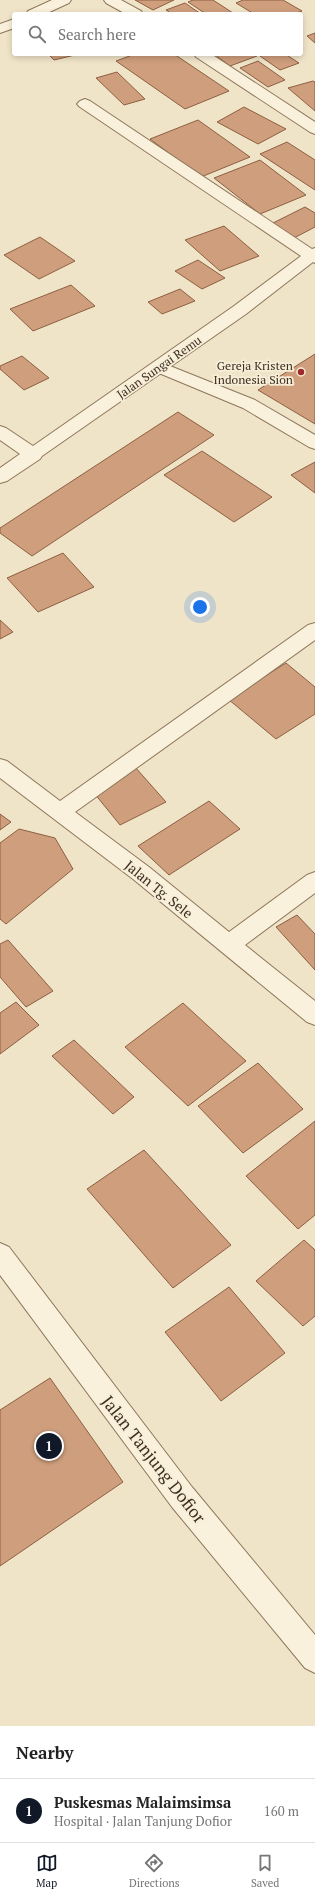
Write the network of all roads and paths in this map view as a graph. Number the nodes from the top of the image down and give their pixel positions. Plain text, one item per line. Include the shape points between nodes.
1 (64, 0) edge
2 (111, 0) edge
3 (37, 12) edge
4 (132, 12) edge
5 (12, 24) edge
6 (0, 29) edge
7 (203, 56) edge
8 (85, 104) dead end
9 (315, 129) edge
10 (314, 256) edge
11 (160, 367) junction
12 (0, 432) edge
13 (315, 443) edge
14 (34, 455) junction
15 (0, 477) edge
16 (315, 630) edge
17 (0, 767) edge
18 (60, 812) junction
19 (315, 881) edge
20 (229, 945) junction
21 (315, 1015) edge
22 (0, 1255) edge
23 (315, 1658) edge

1 - 3 street
2 - 4 street
5 - 6 street
7 - 9 street
8 - 10 street
10 - 11 street, Jalan Sungai Remu
11 - 13 lane via 249,404
11 - 14 street, Jalan Sungai Remu
12 - 14 street
14 - 15 street, Jalan Sungai Remu
16 - 18 street
17 - 18 street, Jalan Tg. Sele
18 - 20 street, Jalan Tg. Sele via 141,873
19 - 20 street
20 - 21 street, Jalan Tg. Sele
22 - 23 street, Jalan Tanjung Dofior via 182,1497

